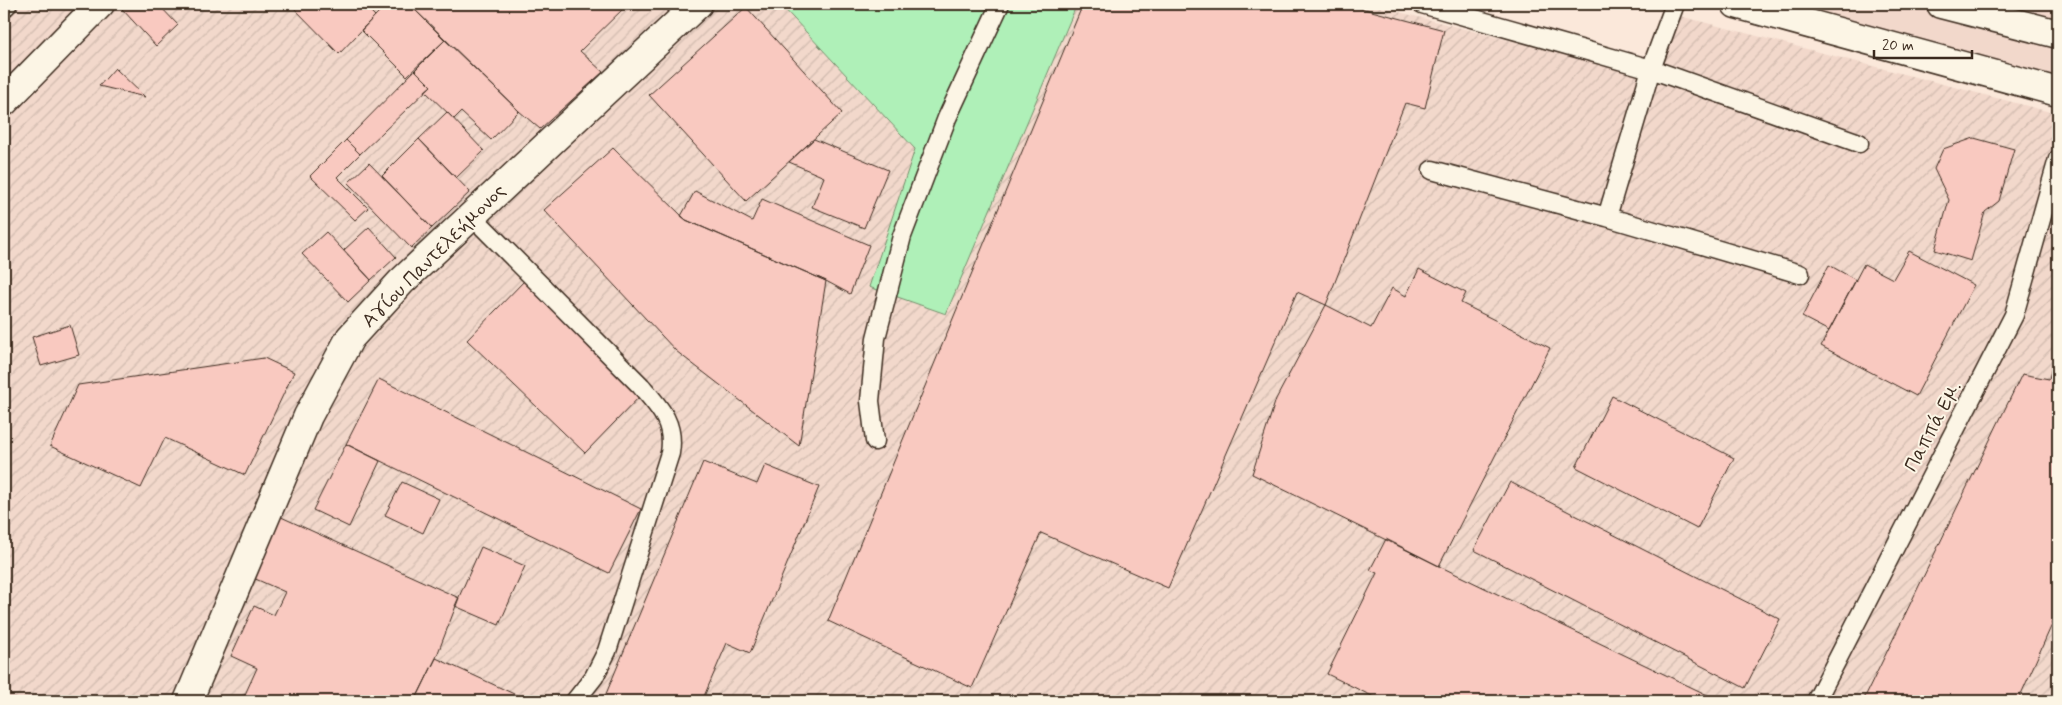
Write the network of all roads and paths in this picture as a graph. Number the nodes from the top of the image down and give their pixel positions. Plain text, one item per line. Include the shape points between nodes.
1 (8, 4) edge
2 (100, 4) edge
3 (698, 4) edge
4 (1000, 4) edge
5 (1422, 4) edge
6 (1675, 4) edge
7 (1736, 4) edge
8 (1941, 4) edge
9 (4, 8) edge
10 (2058, 34) edge
11 (1651, 69) junction
12 (2058, 92) edge
13 (4, 102) edge
14 (1859, 143) dead end
15 (2058, 159) edge
16 (1432, 170) dead end
17 (471, 215) junction
18 (1607, 217) junction
19 (1800, 274) dead end
20 (875, 441) dead end
21 (188, 701) edge
22 (575, 701) edge
23 (1816, 701) edge

1 - 9 lane
2 - 13 street
3 - 17 street, Αγίου Παντελεήμονος
4 - 20 lane via 947,118 902,236 876,338 870,401
5 - 11 lane
6 - 11 lane
7 - 12 street
8 - 10 street
11 - 14 lane
11 - 18 lane
15 - 23 lane, Παππά Εμ. via 2014,315
16 - 18 lane
17 - 21 street, Αγίου Παντελεήμονος via 401,282 350,338 308,416
17 - 22 lane via 642,386 664,413 671,433 670,453 612,638 594,677
18 - 19 lane

